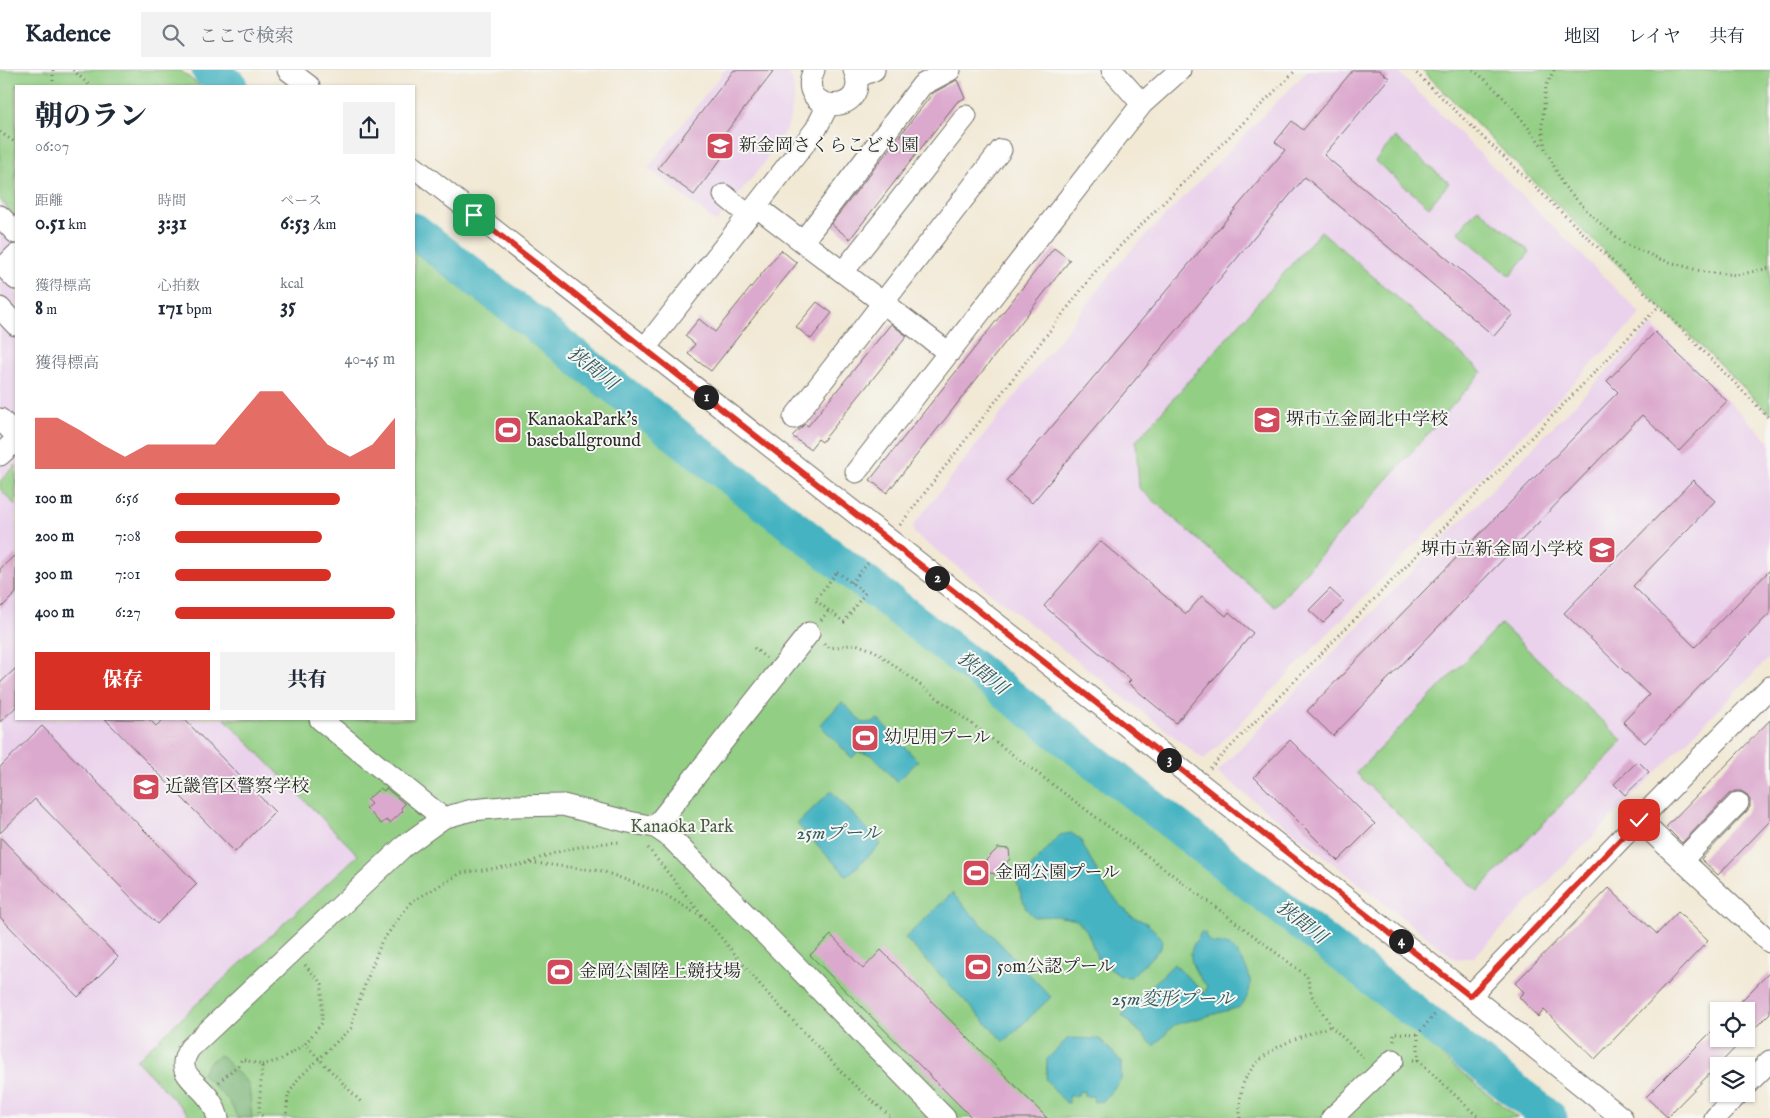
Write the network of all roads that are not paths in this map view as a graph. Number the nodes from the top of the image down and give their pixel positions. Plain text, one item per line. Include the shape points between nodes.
1 (288, 70) edge
2 (814, 70) edge
3 (950, 70) edge
4 (1112, 70) edge
5 (1180, 70) edge
6 (862, 72) edge
7 (308, 85) edge
8 (1142, 104) junction
9 (828, 105) junction
10 (966, 116) dead end
11 (1001, 150) dead end
12 (415, 168) edge
13 (724, 195) dead end
14 (753, 211) junction
15 (0, 217) edge
16 (15, 232) edge
17 (802, 241) junction
18 (15, 256) edge
19 (843, 272) junction
20 (15, 278) edge
21 (883, 303) junction
22 (644, 348) junction
23 (949, 353) junction
24 (794, 418) dead end
25 (0, 420) edge
26 (15, 434) edge
27 (15, 441) edge
28 (0, 455) edge
29 (856, 472) dead end
30 (809, 633) road end
31 (1770, 687) edge
32 (321, 720) edge
33 (1738, 803) dead end
34 (443, 818) junction
35 (1639, 820) junction
36 (649, 834) junction
37 (1682, 860) junction
38 (1770, 942) edge
39 (1470, 996) junction
40 (1770, 1061) edge
41 (1386, 1067) road end
42 (1755, 1077) edge
43 (1730, 1102) edge
44 (218, 1118) edge
45 (945, 1118) edge
46 (1332, 1118) edge
47 (1622, 1118) edge
48 (1715, 1118) edge

1 - 7 street
2 - 9 street via 810,84 812,91
3 - 17 street via 922,85
4 - 8 street
5 - 8 street
6 - 9 street via 850,99 844,104
8 - 23 street
9 - 14 street via 816,128
10 - 19 street
11 - 21 street
12 - 22 street
13 - 14 street
14 - 17 street
14 - 22 street
15 - 16 street
17 - 19 street
18 - 20 street via 4,267
19 - 21 street
21 - 23 street
21 - 24 street
22 - 39 street
23 - 29 street
25 - 26 street
27 - 28 street
30 - 36 street
31 - 35 street
32 - 34 street
33 - 37 street
34 - 36 street via 472,810 562,805 629,822
34 - 44 street via 403,847 183,1057 186,1074 210,1100
35 - 37 street
35 - 39 street
36 - 45 street via 670,837
37 - 38 street
39 - 47 street
40 - 42 street
41 - 46 street
43 - 48 street

